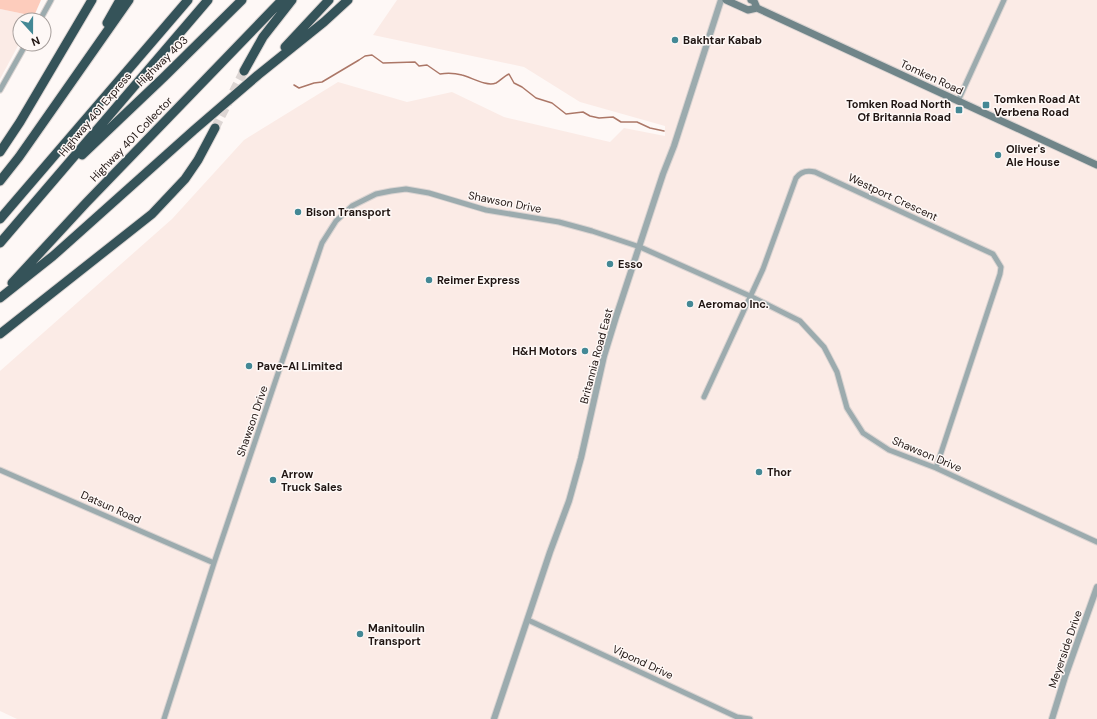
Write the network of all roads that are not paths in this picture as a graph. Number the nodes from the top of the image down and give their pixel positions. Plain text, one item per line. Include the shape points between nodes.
1 (51, 0) edge
2 (92, 0) edge
3 (120, 0) edge
4 (129, 0) edge
5 (187, 0) edge
6 (208, 0) edge
7 (242, 0) edge
8 (282, 0) edge
9 (292, 0) edge
10 (329, 0) edge
11 (348, 0) edge
12 (721, 0) edge
13 (726, 0) edge
14 (751, 0) edge
15 (1004, 0) edge
16 (757, 8) junction
17 (44, 12) edge
18 (21, 52) edge
19 (80, 69) junction
20 (244, 71) tunnel mouth
21 (258, 75) junction
22 (0, 90) edge
23 (958, 101) junction
24 (215, 128) tunnel mouth
25 (0, 152) edge
26 (1097, 165) edge
27 (0, 181) edge
28 (46, 189) junction
29 (0, 219) edge
30 (0, 243) edge
31 (640, 247) junction
32 (750, 296) junction
33 (0, 297) edge
34 (0, 334) edge
35 (704, 397) dead end
36 (936, 468) junction
37 (0, 470) edge
38 (1097, 542) edge
39 (214, 563) junction
40 (1097, 586) edge
41 (528, 620) junction
42 (736, 718) edge
43 (164, 719) edge
44 (494, 719) edge
45 (750, 719) edge
46 (1052, 719) edge

1 - 17 street
2 - 25 highway
3 - 19 highway
4 - 19 highway
5 - 29 highway, Highway 401 Express
6 - 28 highway, Highway 401 Express
7 - 28 highway, Highway 403
8 - 33 highway, Highway 401 Collector via 86,203
9 - 20 highway via 263,37
10 - 21 highway
11 - 21 highway
12 - 31 street, Britannia Road East
13 - 16 main road, Tomken Road via 748,10
14 - 16 main road, Tomken Road
15 - 23 street
16 - 23 main road, Tomken Road
18 - 22 street
19 - 27 highway
21 - 33 highway via 53,256
23 - 26 main road, Tomken Road
24 - 34 highway via 185,179 152,214
28 - 30 highway, Highway 401 Express
31 - 32 street, Shawson Drive
31 - 39 street, Shawson Drive via 559,222 486,210 406,189 376,194 352,206 336,221 321,245
31 - 41 street, Britannia Road East via 604,356 569,501
32 - 35 street, Westport Crescent
32 - 36 street, Shawson Drive via 800,321 824,347 837,372 847,408 863,433 889,450
32 - 36 street, Westport Crescent via 763,269 796,178 805,171 815,172 993,254 1001,267 1000,274
36 - 38 street, Shawson Drive
37 - 39 street, Datsun Road
39 - 43 street, Shawson Drive
40 - 46 street, Meyerside Drive
41 - 42 street, Vipond Drive
41 - 44 street, Britannia Road East
42 - 45 street, Vipond Drive

